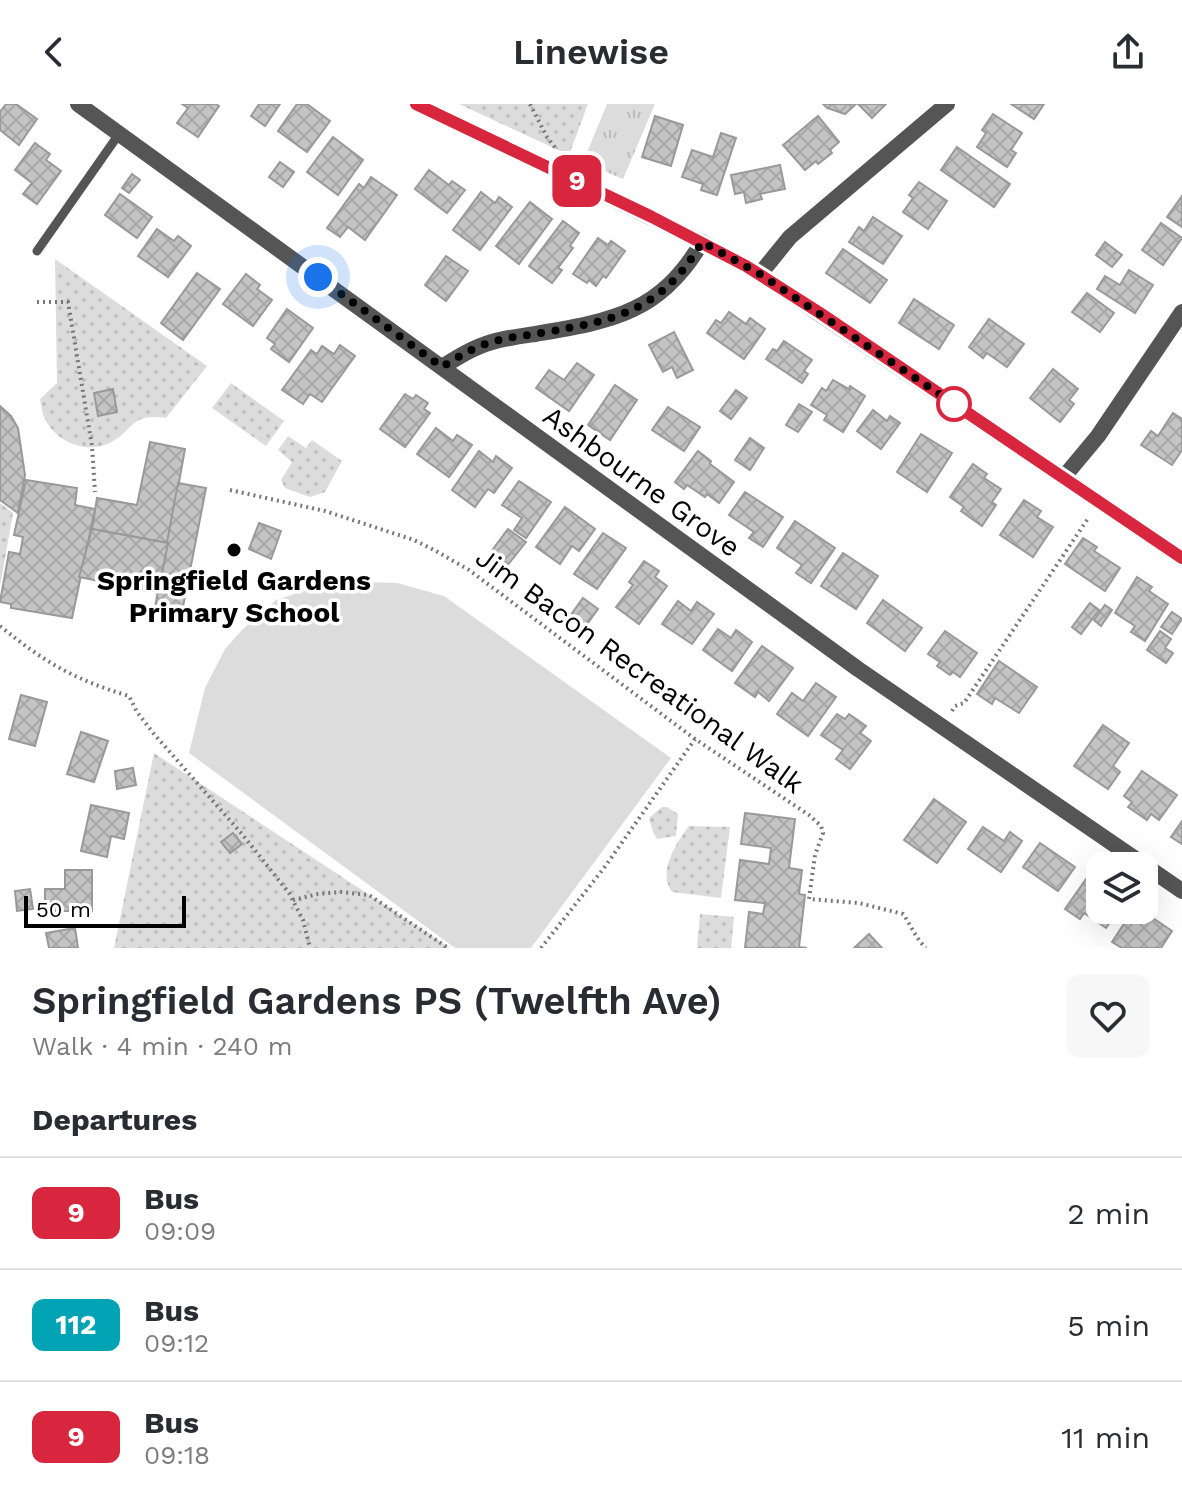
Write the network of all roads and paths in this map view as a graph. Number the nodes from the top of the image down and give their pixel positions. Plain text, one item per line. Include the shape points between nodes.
1 (78, 104) edge
2 (416, 104) edge
3 (530, 104) edge
4 (947, 104) edge
5 (119, 134) junction
6 (551, 168) junction
7 (702, 242) junction
8 (37, 251) dead end
9 (760, 274) junction
10 (37, 302) dead end
11 (1182, 312) edge
12 (442, 367) junction
13 (1063, 478) junction
14 (230, 490) dead end
15 (95, 492) dead end
16 (1099, 501) junction
17 (1182, 558) edge
18 (0, 626) edge
19 (941, 728) junction
20 (695, 739) junction
21 (1182, 891) edge
22 (293, 900) junction
23 (310, 948) edge
24 (448, 948) edge
25 (541, 948) edge
26 (926, 948) edge

1 - 5 street, Ashbourne Grove
2 - 6 street
3 - 6 path via 558,150
4 - 9 street via 790,237
5 - 8 lane
5 - 12 street, Ashbourne Grove
6 - 7 street
7 - 9 street
7 - 12 street via 673,282 632,311 492,341
9 - 13 street
10 - 15 path via 68,302
11 - 13 street
12 - 19 street, Ashbourne Grove
13 - 16 street
14 - 20 path, Jim Bacon Recreational Walk via 325,511 434,550 469,570
16 - 17 street
16 - 19 path via 964,703 955,706
18 - 22 path via 67,674 129,696 154,734
19 - 21 street, Ashbourne Grove
20 - 25 path
20 - 26 path, Jim Bacon Recreational Walk via 821,826 809,899 903,914
22 - 23 path
22 - 24 path via 341,892 369,895

